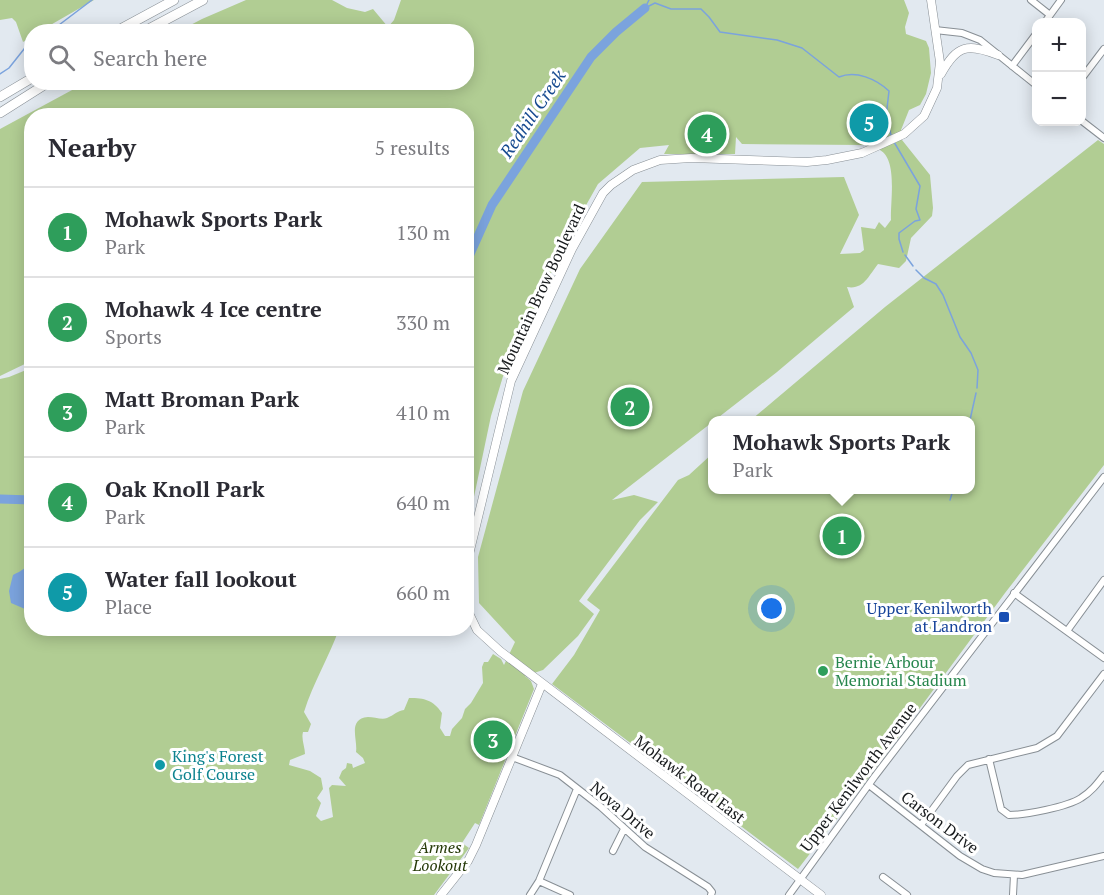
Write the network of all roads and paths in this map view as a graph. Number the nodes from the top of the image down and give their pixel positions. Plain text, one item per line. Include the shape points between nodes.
1 (174, 0) edge
2 (203, 0) edge
3 (931, 0) edge
4 (1031, 0) edge
5 (1061, 0) edge
6 (1050, 15) junction
7 (1048, 18) edge
8 (130, 24) edge
9 (158, 24) edge
10 (935, 30) junction
11 (1032, 39) edge
12 (1104, 49) edge
13 (998, 55) junction
14 (1012, 66) junction
15 (1086, 73) edge
16 (939, 78) junction
17 (1032, 82) edge
18 (24, 83) edge
19 (36, 90) edge
20 (0, 97) edge
21 (0, 113) edge
22 (1086, 124) edge
23 (1104, 138) edge
24 (1104, 477) edge
25 (474, 533) edge
26 (1104, 580) edge
27 (1014, 592) junction
28 (474, 624) edge
29 (1067, 631) junction
30 (1104, 658) edge
31 (1104, 674) edge
32 (542, 684) junction
33 (512, 757) junction
34 (989, 759) junction
35 (1104, 775) edge
36 (869, 785) junction
37 (577, 789) junction
38 (921, 825) junction
39 (624, 829) junction
40 (613, 851) dead end
41 (1104, 856) edge
42 (1014, 875) junction
43 (882, 877) dead end
44 (800, 879) junction
45 (539, 881) junction
46 (712, 894) edge
47 (441, 895) edge
48 (530, 895) edge
49 (570, 895) edge
50 (789, 895) edge
51 (822, 895) edge
52 (907, 895) edge
53 (1014, 895) edge

1 - 8 highway
2 - 9 highway
3 - 10 main road, Mountain Brow Boulevard
4 - 6 street
5 - 6 street
6 - 7 street
10 - 13 street via 970,35
10 - 16 main road, Mountain Brow Boulevard
11 - 14 street
12 - 15 street
13 - 14 street
13 - 16 main road via 978,49 961,50 950,58
14 - 17 street
16 - 25 main road, Mountain Brow Boulevard via 931,104 914,127 875,148 842,158 807,162 660,160 633,170 611,185 583,227 517,364
18 - 20 highway
19 - 21 highway
22 - 23 street
24 - 27 street, Upper Kenilworth Avenue
26 - 29 street
27 - 29 street
27 - 36 street, Upper Kenilworth Avenue
28 - 32 main road via 500,651
29 - 30 street
31 - 34 street via 1049,742
32 - 33 main road
32 - 44 main road, Mohawk Road East
33 - 37 street, Nova Drive via 560,775
33 - 47 main road via 471,855
34 - 35 street via 1001,809 1012,816 1076,801
34 - 38 street via 963,769
36 - 38 street, Carson Drive
36 - 44 street, Upper Kenilworth Avenue
37 - 39 street, Nova Drive
37 - 45 street
38 - 42 street, Carson Drive via 971,863 994,873
39 - 40 street
39 - 46 street, Nova Drive via 708,887
41 - 42 street, Carson Drive via 1043,872
42 - 53 street
43 - 52 street
44 - 50 street, Upper Kenilworth Avenue
44 - 51 main road, Mohawk Road East
45 - 48 street
45 - 49 street

